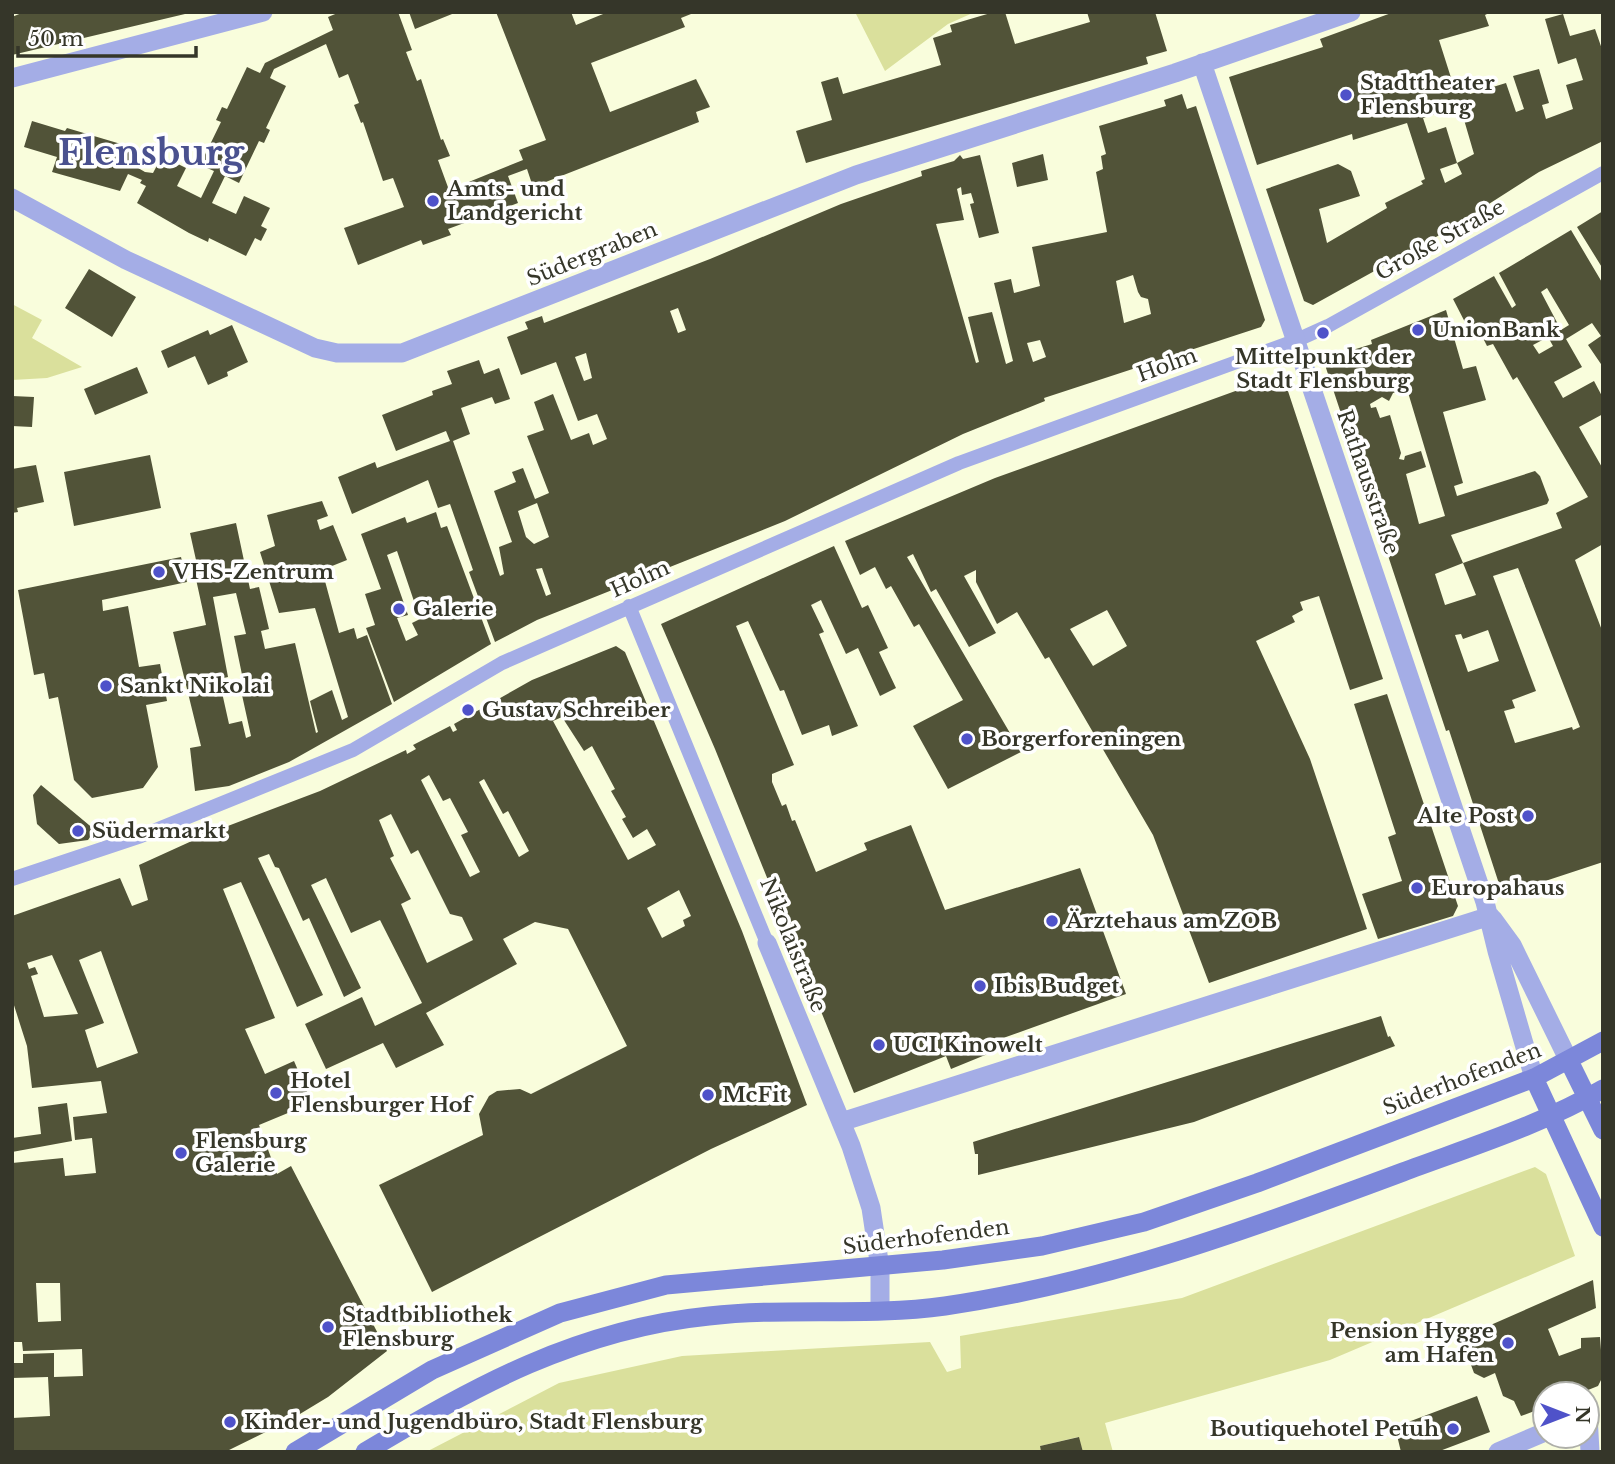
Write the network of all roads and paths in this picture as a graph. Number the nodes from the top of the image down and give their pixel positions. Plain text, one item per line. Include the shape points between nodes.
1 (263, 12) edge
2 (1351, 12) edge
3 (1202, 63) junction
4 (12, 78) edge
5 (1603, 173) edge
6 (12, 198) edge
7 (1297, 340) junction
8 (629, 606) junction
9 (12, 879) edge
10 (1490, 915) junction
11 (767, 943) joint
12 (1603, 1041) edge
13 (1569, 1060) junction
14 (1534, 1078) junction
15 (1595, 1094) edge
16 (1552, 1114) junction
17 (841, 1122) junction
18 (1603, 1130) edge
19 (1603, 1227) edge
20 (880, 1268) junction
21 (880, 1310) junction
22 (1531, 1438) edge
23 (295, 1452) edge
24 (365, 1452) edge
25 (1498, 1452) edge

1 - 4 street
2 - 3 street, Südergraben
3 - 6 street, Südergraben via 856,175 402,353 337,353 315,348 125,260
3 - 7 street, Rathausstraße
5 - 7 street, Große Straße
7 - 8 street, Holm via 959,463
7 - 10 street, Rathausstraße
8 - 9 street, Holm via 470,680 353,750 141,836
8 - 11 street, Nikolaistraße
10 - 13 street, Rathausstraße via 1512,945
10 - 14 street, Rathausstraße
10 - 17 street
11 - 17 street, Nikolaistraße
12 - 13 main road, Süderhofenden
13 - 14 main road, Süderhofenden
13 - 15 main road
14 - 16 main road
14 - 20 main road, Süderhofenden via 1144,1222 1042,1246
15 - 16 main road
15 - 18 main road
16 - 19 main road
16 - 21 main road via 1274,1220 1156,1259 1048,1289 940,1307
17 - 20 street, Nikolaistraße via 872,1208
20 - 21 street, Nikolaistraße
20 - 23 main road, Süderhofenden via 666,1285 560,1313 432,1370
21 - 24 main road via 713,1315 594,1337 451,1400
22 - 25 street

